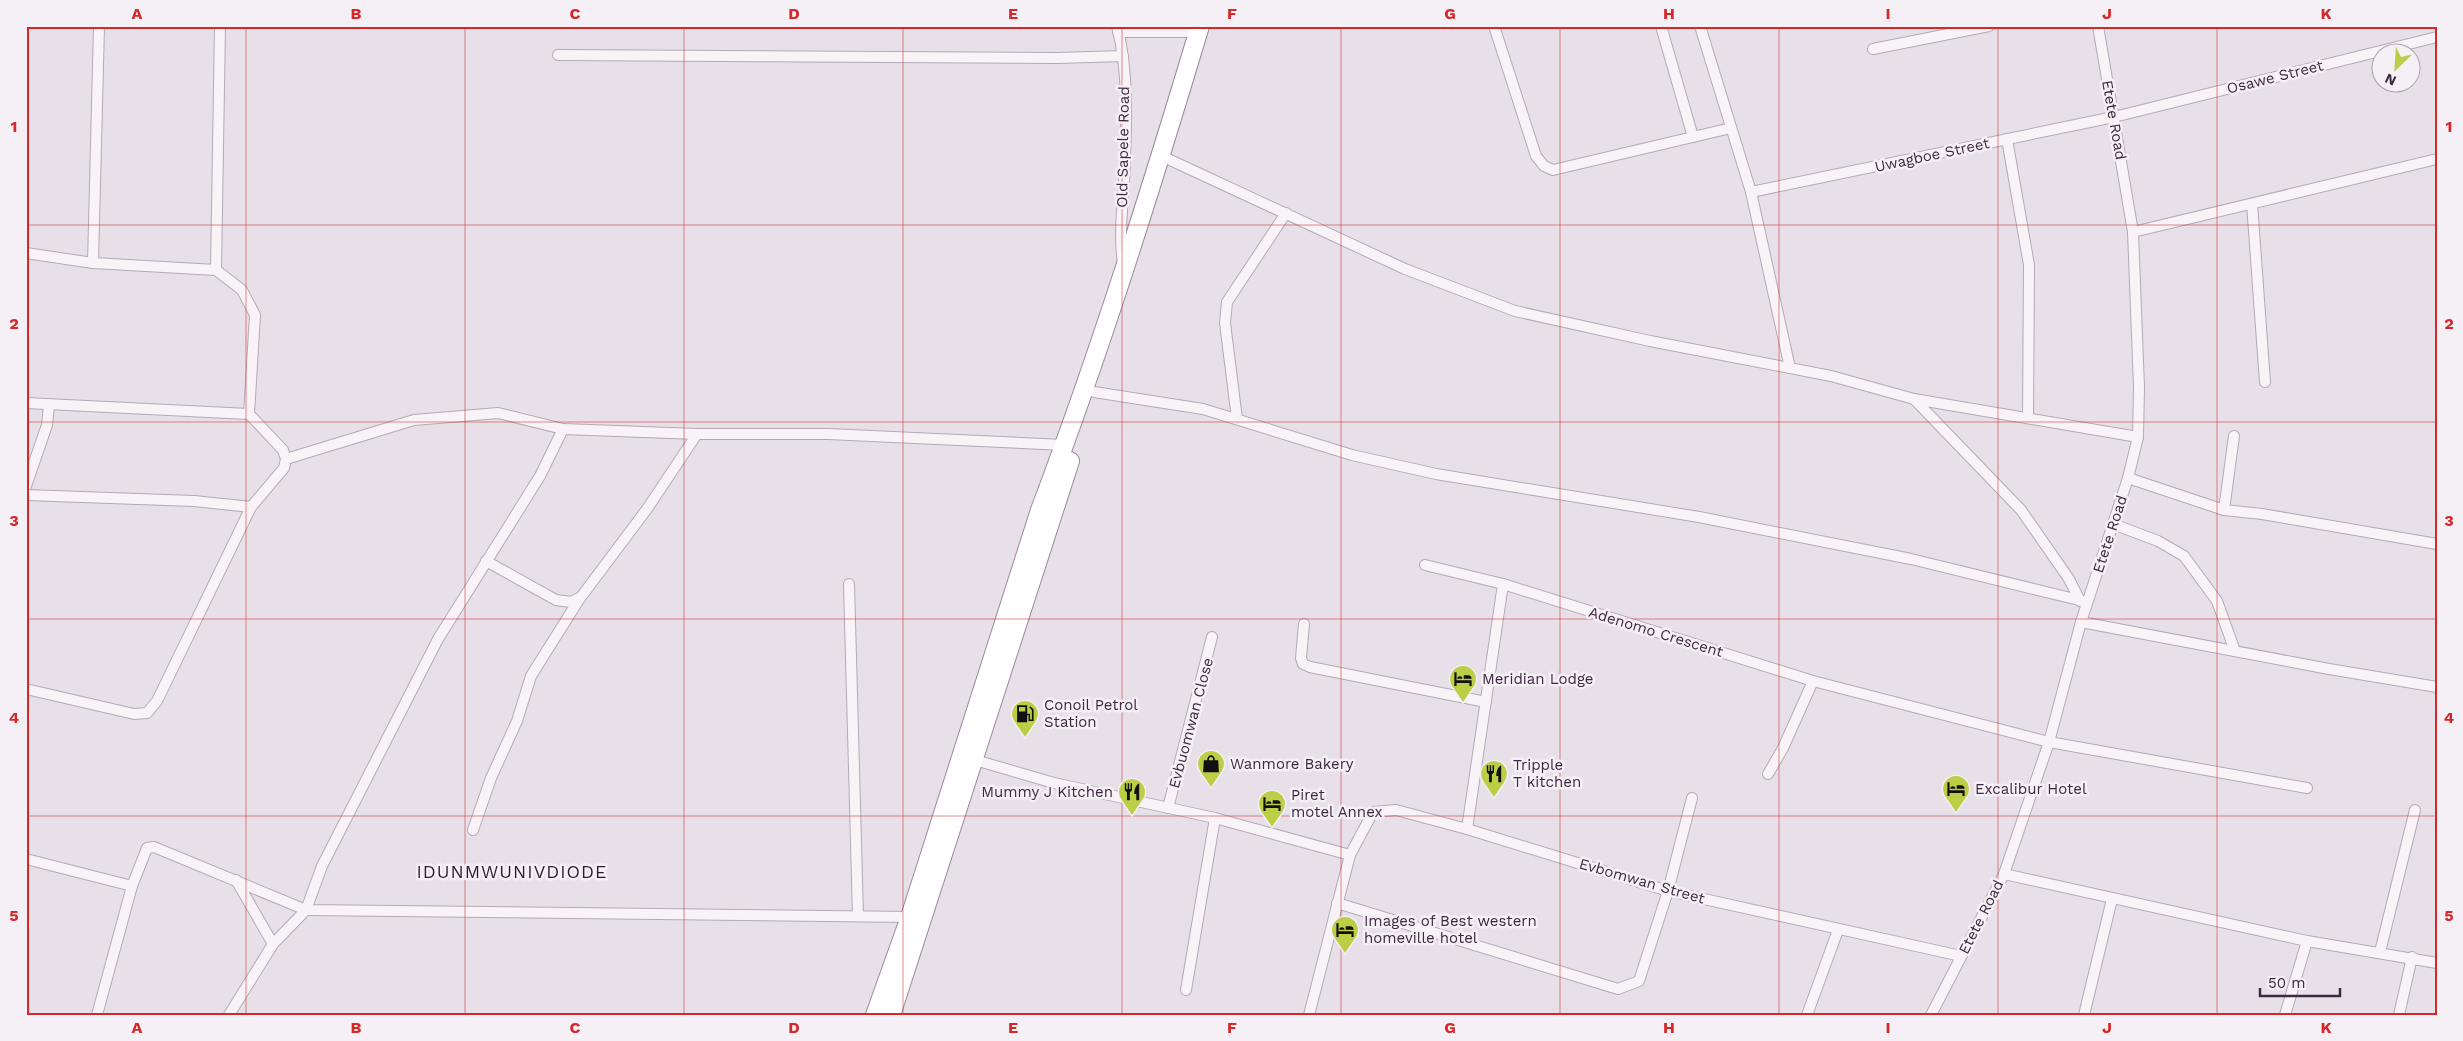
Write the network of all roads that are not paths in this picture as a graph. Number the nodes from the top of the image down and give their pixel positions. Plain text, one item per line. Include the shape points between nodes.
1 (99, 26) edge
2 (220, 26) edge
3 (1494, 26) edge
4 (1660, 26) edge
5 (1700, 26) edge
6 (1989, 26) edge
7 (2098, 26) edge
8 (1203, 28) edge
9 (1118, 29) edge
10 (2437, 36) edge
11 (1872, 49) dead end
12 (558, 55) dead end
13 (1122, 56) junction
14 (2114, 117) junction
15 (1731, 128) junction
16 (1693, 137) junction
17 (2007, 139) junction
18 (1168, 159) junction
19 (2437, 159) edge
20 (1751, 192) junction
21 (2252, 204) junction
22 (1286, 213) junction
23 (2134, 232) junction
24 (26, 253) edge
25 (93, 263) junction
26 (1123, 269) junction
27 (216, 270) junction
28 (1790, 368) junction
29 (2265, 382) dead end
30 (1094, 392) junction
31 (1914, 399) junction
32 (26, 403) edge
33 (49, 405) junction
34 (249, 414) junction
35 (2028, 418) junction
36 (1236, 419) junction
37 (563, 429) junction
38 (697, 434) junction
39 (2234, 436) dead end
40 (2138, 437) junction
41 (1065, 445) junction
42 (286, 458) junction
43 (2128, 478) junction
44 (26, 486) edge
45 (26, 495) edge
46 (251, 507) junction
47 (2224, 510) junction
48 (2113, 524) junction
49 (2437, 544) edge
50 (486, 561) junction
51 (1424, 565) dead end
52 (849, 584) dead end
53 (1503, 584) junction
54 (581, 597) junction
55 (2083, 602) junction
56 (2081, 622) junction
57 (1304, 624) dead end
58 (1212, 637) dead end
59 (2235, 652) junction
60 (1813, 681) junction
61 (2437, 687) edge
62 (26, 689) edge
63 (1486, 702) junction
64 (2049, 742) junction
65 (975, 760) junction
66 (1768, 774) dead end
67 (2307, 788) dead end
68 (1692, 798) dead end
69 (1168, 808) junction
70 (2415, 810) dead end
71 (1215, 818) junction
72 (1467, 829) junction
73 (473, 830) dead end
74 (1350, 855) junction
75 (26, 859) edge
76 (2004, 874) junction
77 (236, 880) junction
78 (132, 886) junction
79 (1668, 891) junction
80 (2112, 899) junction
81 (1337, 903) junction
82 (306, 910) junction
83 (858, 916) junction
84 (910, 917) junction
85 (1838, 930) junction
86 (2307, 941) junction
87 (273, 944) junction
88 (2380, 952) junction
89 (1961, 956) junction
90 (2412, 957) junction
91 (2437, 963) edge
92 (1186, 990) dead end
93 (97, 1015) edge
94 (229, 1015) edge
95 (875, 1015) edge
96 (891, 1015) edge
97 (1309, 1015) edge
98 (1807, 1015) edge
99 (1932, 1015) edge
100 (2084, 1015) edge
101 (2285, 1015) edge
102 (2398, 1015) edge

1 - 25 street
2 - 27 street
3 - 16 street via 1536,156 1544,166 1553,170 1579,166
4 - 16 street
5 - 15 street
6 - 11 street
7 - 14 street, Etete Road
8 - 9 street
8 - 18 highway
8 - 26 highway
9 - 13 street, Old Sapele Road
10 - 14 street, Osawe Street
12 - 13 street
13 - 26 street, Old Sapele Road via 1125,103 1120,246
14 - 17 street, Uwagboe Street
14 - 23 street, Etete Road
15 - 16 street
15 - 20 street
17 - 20 street, Uwagboe Street
17 - 35 street via 2029,265
18 - 22 street
18 - 30 highway
19 - 21 street
20 - 28 street
21 - 23 street
21 - 29 street
22 - 28 street via 1405,269 1516,311
22 - 36 street via 1227,302 1225,324
23 - 40 street, Etete Road
24 - 25 street
25 - 27 street
26 - 41 highway
27 - 34 street via 242,290 255,315
28 - 31 street
30 - 36 street via 1184,405
30 - 65 highway
31 - 35 street
31 - 55 street via 2021,510
32 - 33 street
33 - 34 street
33 - 44 street via 47,425
34 - 42 street
35 - 40 street
36 - 55 street via 1352,455 1436,474 1747,526 1911,558
37 - 38 street
37 - 42 street via 498,413 414,420
37 - 50 street via 540,476
38 - 41 street via 828,434
38 - 54 street
39 - 47 street
40 - 43 street, Etete Road
41 - 84 highway via 1040,510
42 - 46 street via 284,468
43 - 47 street
43 - 48 street, Etete Road
45 - 46 street via 194,501
46 - 62 street via 157,702 147,713 134,714
47 - 49 street
48 - 55 street, Etete Road
48 - 59 street via 2158,541 2184,556 2217,602
50 - 54 street via 556,600 571,602
50 - 82 street via 438,639 322,866
51 - 53 street, Adenomo Crescent
52 - 83 street
53 - 60 street, Adenomo Crescent
53 - 63 street
54 - 73 street via 530,676 517,721 491,778
55 - 56 street, Etete Road
56 - 59 street
56 - 64 street, Etete Road
57 - 63 street via 1301,658 1303,664 1310,667
58 - 69 street, Evbuomwan Close
59 - 61 street
60 - 64 street, Adenomo Crescent
60 - 66 street
63 - 72 street
64 - 67 street, Adenomo Crescent
64 - 76 street, Etete Road
65 - 69 street via 1054,783
65 - 96 highway
68 - 79 street
69 - 71 street
70 - 88 street
71 - 74 street
71 - 92 street
72 - 74 street, Evbomwan Street via 1396,810 1374,812
72 - 79 street, Evbomwan Street
74 - 81 street, Evbomwan Street
75 - 78 street
76 - 80 street
76 - 89 street, Etete Road
77 - 78 street via 154,847 147,848 143,854
77 - 82 street
77 - 87 street
78 - 93 street
79 - 81 street via 1640,981 1618,990
79 - 85 street, Evbomwan Street
80 - 86 street
80 - 100 street
81 - 97 street, Evbomwan Street
82 - 83 street
82 - 87 street
83 - 84 street
84 - 95 highway
85 - 89 street, Evbomwan Street
85 - 98 street
86 - 88 street
86 - 101 street
87 - 94 street
88 - 90 street
89 - 99 street, Etete Road
90 - 91 street
90 - 102 street

